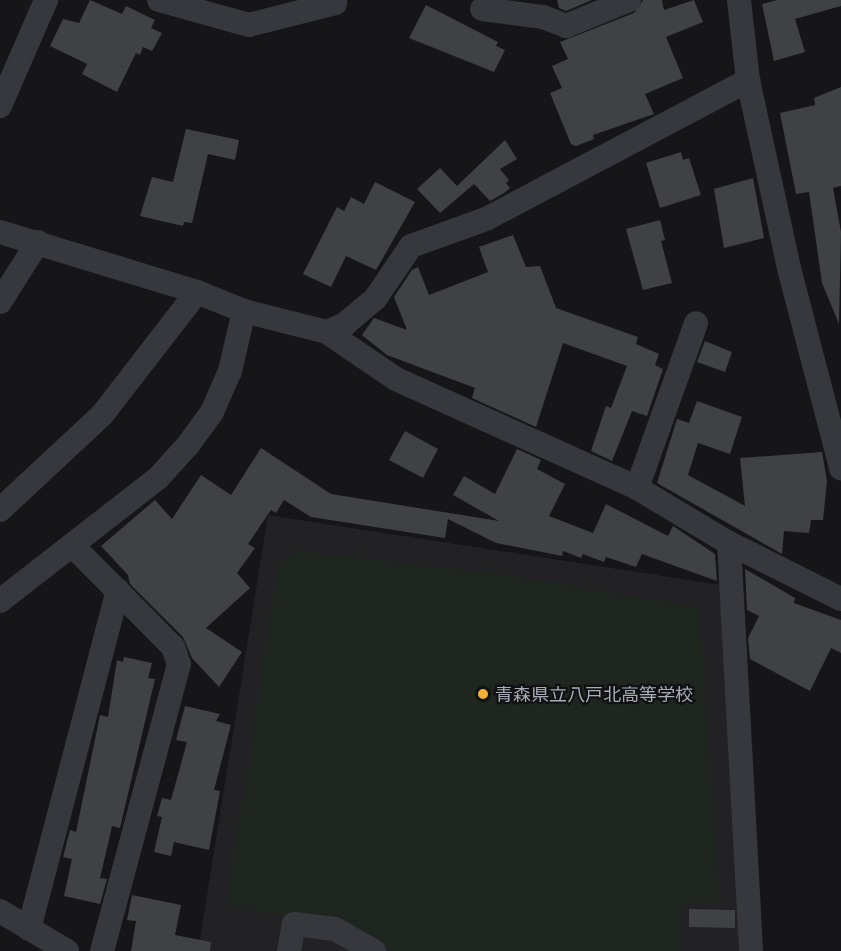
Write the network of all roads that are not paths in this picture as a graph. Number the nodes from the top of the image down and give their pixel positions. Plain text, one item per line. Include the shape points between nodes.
1 (46, 0) edge
2 (159, 0) edge
3 (629, 0) edge
4 (739, 0) edge
5 (334, 3) dead end
6 (482, 9) dead end
7 (748, 80) junction
8 (0, 106) edge
9 (0, 232) edge
10 (38, 242) junction
11 (197, 292) junction
12 (0, 302) edge
13 (244, 310) junction
14 (696, 323) dead end
15 (327, 332) junction
16 (832, 398) edge
17 (841, 468) edge
18 (637, 488) junction
19 (0, 510) edge
20 (729, 543) junction
21 (72, 545) junction
22 (118, 590) junction
23 (841, 599) edge
24 (0, 601) edge
25 (0, 911) edge
26 (29, 929) junction
27 (67, 951) edge
28 (102, 951) edge
29 (289, 951) edge
30 (374, 951) edge
31 (751, 951) edge

1 - 8 street
2 - 5 street via 249,25
3 - 6 street via 566,26 543,17
4 - 7 street
7 - 15 street via 486,219 411,246 369,305 345,324
7 - 16 street
9 - 10 street
10 - 11 street
10 - 12 street
11 - 13 street
11 - 19 street via 102,416
13 - 15 street
13 - 21 street via 230,371 212,412 188,446 158,478
14 - 18 street
15 - 18 street via 396,379
16 - 17 street
18 - 20 street
20 - 23 street
20 - 31 street
21 - 22 street
21 - 24 street
22 - 26 street
22 - 28 street via 173,647 178,664
25 - 26 street
26 - 27 street
29 - 30 street via 294,924 334,929

